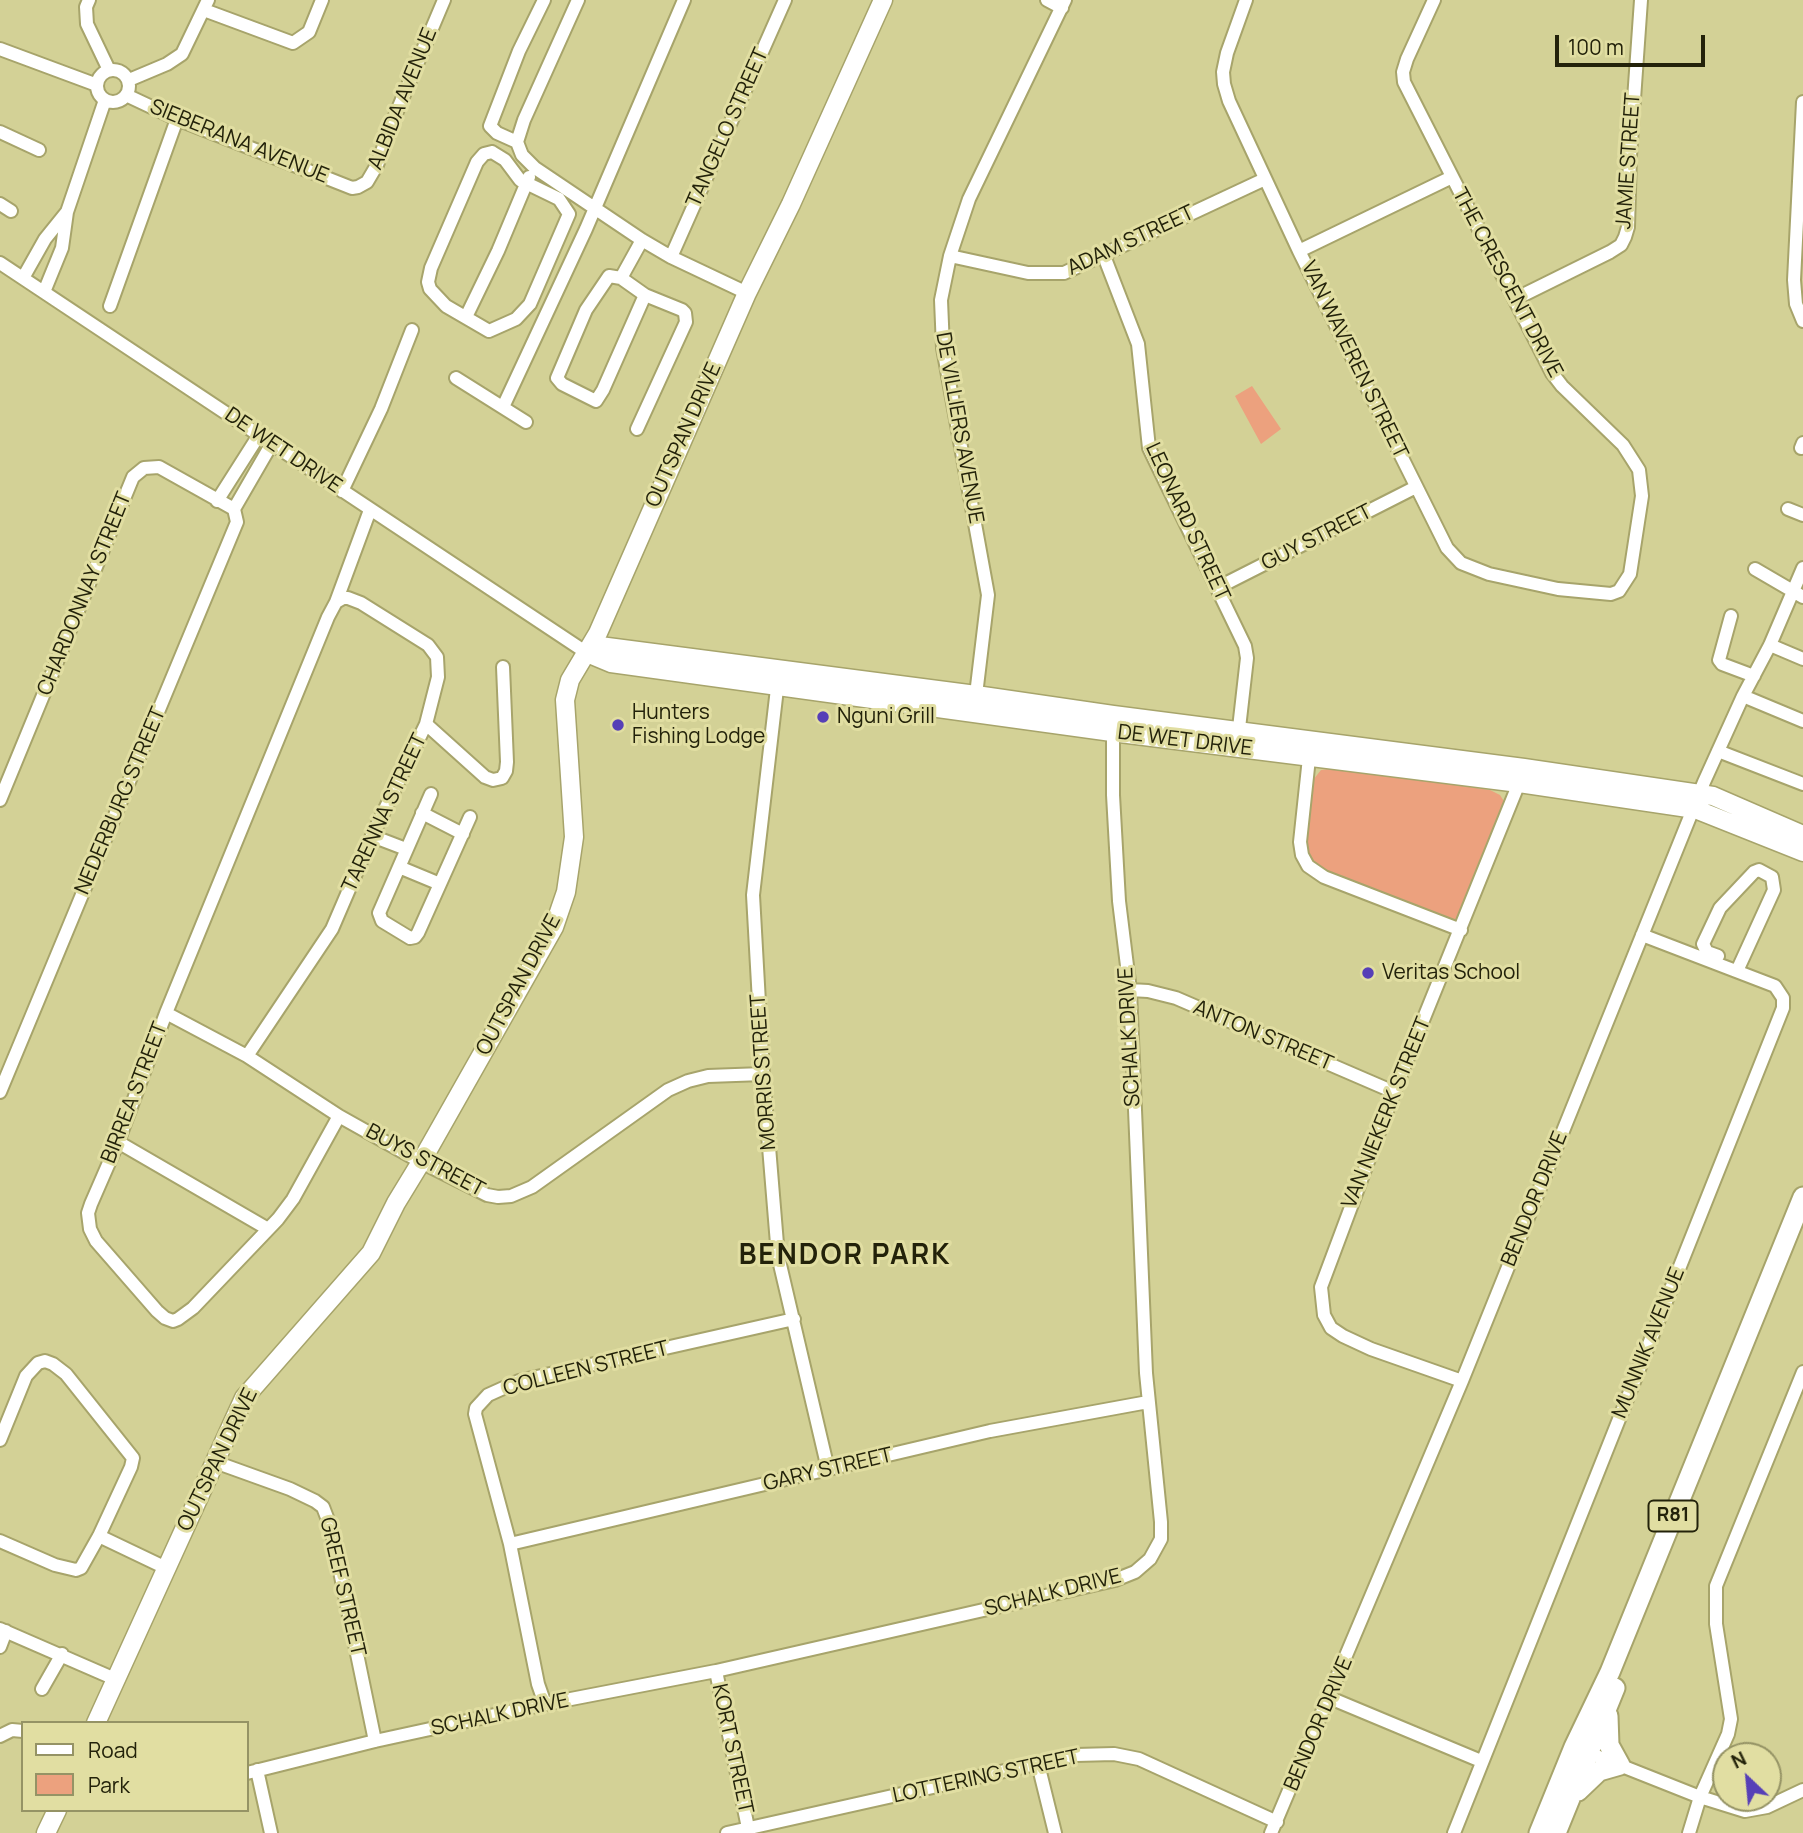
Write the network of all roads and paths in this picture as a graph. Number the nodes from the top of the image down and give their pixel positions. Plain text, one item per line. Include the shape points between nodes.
1 (89, 0) edge
2 (322, 0) edge
3 (444, 0) edge
4 (544, 0) edge
5 (578, 0) edge
6 (684, 0) edge
7 (785, 0) edge
8 (883, 0) edge
9 (1047, 0) edge
10 (1246, 0) edge
11 (1434, 0) edge
12 (1641, 0) edge
13 (1064, 4) edge
14 (206, 5) edge
15 (0, 49) edge
16 (109, 70) junction
17 (129, 80) junction
18 (97, 85) junction
19 (126, 95) junction
20 (105, 100) junction
21 (1803, 102) edge
22 (177, 119) junction
23 (0, 132) edge
24 (517, 142) junction
25 (39, 150) dead end
26 (535, 168) junction
27 (1452, 177) junction
28 (1265, 179) junction
29 (525, 183) junction
30 (352, 188) joint
31 (595, 207) junction
32 (66, 212) junction
33 (1800, 215) edge
34 (642, 240) junction
35 (1299, 251) junction
36 (950, 256) junction
37 (1104, 256) junction
38 (671, 257) junction
39 (0, 263) edge
40 (23, 278) junction
41 (621, 278) junction
42 (44, 292) junction
43 (747, 293) junction
44 (645, 295) junction
45 (1515, 299) junction
46 (110, 306) dead end
47 (466, 317) junction
48 (1803, 321) edge
49 (412, 330) dead end
50 (456, 378) dead end
51 (503, 407) junction
52 (526, 422) dead end
53 (637, 429) dead end
54 (259, 435) junction
55 (271, 445) junction
56 (1416, 486) junction
57 (342, 491) junction
58 (217, 501) junction
59 (234, 509) junction
60 (1788, 509) dead end
61 (370, 510) junction
62 (1803, 515) edge
63 (1803, 568) edge
64 (1755, 569) dead end
65 (1217, 588) junction
66 (1619, 591) joint
67 (1798, 595) edge
68 (339, 600) junction
69 (1731, 616) dead end
70 (1770, 645) junction
71 (589, 649) junction
72 (1803, 659) edge
73 (503, 667) dead end
74 (1754, 676) junction
75 (779, 678) junction
76 (1743, 696) junction
77 (974, 704) junction
78 (1803, 721) edge
79 (426, 724) junction
80 (1113, 724) junction
81 (1238, 739) junction
82 (1718, 751) junction
83 (1309, 758) junction
84 (1521, 775) junction
85 (1803, 784) edge
86 (431, 794) dead end
87 (0, 800) edge
88 (1697, 801) junction
89 (422, 814) junction
90 (470, 817) dead end
91 (463, 834) junction
92 (1803, 835) edge
93 (372, 836) junction
94 (407, 849) junction
95 (1803, 852) edge
96 (399, 867) junction
97 (440, 884) junction
98 (1461, 930) junction
99 (1642, 934) junction
100 (1738, 968) junction
101 (1130, 990) junction
102 (166, 1013) junction
103 (247, 1056) junction
104 (0, 1058) edge
105 (12, 1065) junction
106 (763, 1074) junction
107 (0, 1092) edge
108 (1394, 1092) junction
109 (339, 1116) junction
110 (118, 1142) junction
111 (421, 1162) junction
112 (1803, 1197) edge
113 (268, 1229) junction
114 (1803, 1231) edge
115 (794, 1319) junction
116 (1803, 1372) edge
117 (1462, 1381) junction
118 (1148, 1402) junction
119 (1797, 1403) edge
120 (0, 1440) edge
121 (215, 1462) junction
122 (828, 1469) junction
123 (99, 1536) junction
124 (0, 1541) edge
125 (510, 1544) junction
126 (166, 1568) junction
127 (3, 1630) edge
128 (0, 1647) edge
129 (62, 1654) junction
130 (716, 1671) junction
131 (115, 1679) junction
132 (43, 1689) dead end
133 (1330, 1698) junction
134 (545, 1704) junction
135 (1609, 1704) junction
136 (97, 1721) edge
137 (21, 1731) edge
138 (0, 1736) edge
139 (375, 1741) junction
140 (1582, 1750) junction
141 (1481, 1761) junction
142 (1038, 1764) junction
143 (1620, 1765) junction
144 (252, 1772) edge
145 (1803, 1790) edge
146 (1700, 1797) junction
147 (1568, 1803) junction
148 (56, 1812) edge
149 (1274, 1827) edge
150 (748, 1828) junction
151 (47, 1833) edge
152 (271, 1833) edge
153 (727, 1833) edge
154 (1055, 1833) edge
155 (1454, 1833) edge
156 (1539, 1833) edge
157 (1556, 1833) edge
158 (1689, 1833) edge

1 - 16 street via 86,24
2 - 14 street via 309,32 293,43
3 - 30 street, ALBIDA AVENUE via 377,165 367,182
4 - 24 street via 490,126
5 - 24 street
6 - 31 street
7 - 38 street, TANGELO STREET
8 - 43 street, OUTSPAN DRIVE
9 - 13 street
10 - 28 street, VAN WAVEREN STREET via 1227,53 1224,84
11 - 27 street, THE CRESCENT DRIVE via 1403,76
12 - 45 street, JAMIE STREET via 1625,237 1610,252
13 - 36 street, DE VILLIERS AVENUE via 976,182
14 - 17 street via 182,54
15 - 18 street
16 - 17 street via 117,70
16 - 18 street via 100,75
17 - 19 street
18 - 20 street
19 - 20 street via 115,102
19 - 22 street, SIEBERANA AVENUE
20 - 32 street
21 - 33 street
22 - 30 street, SIEBERANA AVENUE
22 - 46 street
23 - 25 street
24 - 26 street
26 - 29 street
26 - 31 street
27 - 35 street
27 - 45 street, THE CRESCENT DRIVE
28 - 35 street, VAN WAVEREN STREET
28 - 37 street, ADAM STREET
29 - 47 street
29 - 47 street via 559,199 569,214 536,293 516,319 492,330
29 - 47 street via 492,152 480,157 473,170 428,282 446,306
31 - 34 street
31 - 51 street
32 - 40 street
32 - 42 street via 62,248
33 - 48 street via 1794,292
34 - 38 street
34 - 41 street
35 - 56 street, VAN WAVEREN STREET
36 - 37 street, ADAM STREET via 1050,275 1064,274
36 - 77 street, DE VILLIERS AVENUE via 941,300 941,336 988,595
37 - 65 street, LEONARD STREET via 1138,344 1149,448
38 - 43 street
39 - 40 street, DE WET DRIVE
40 - 42 street, DE WET DRIVE
41 - 44 street
41 - 44 street via 609,276 586,310 559,371 559,382 593,402 599,398
42 - 54 street, DE WET DRIVE
43 - 71 street, OUTSPAN DRIVE
44 - 53 street via 682,310 686,322
45 - 66 street, THE CRESCENT DRIVE via 1556,379 1623,445 1639,470 1642,496 1630,574
49 - 57 street
50 - 51 street
51 - 52 street
54 - 55 street, DE WET DRIVE
54 - 58 street
55 - 57 street, DE WET DRIVE
55 - 59 street, NEDERBURG STREET
56 - 65 street, GUY STREET
56 - 66 street, VAN WAVEREN STREET via 1447,548 1468,567 1558,589 1603,595
57 - 61 street, DE WET DRIVE
58 - 59 street
58 - 87 street, CHARDONNAY STREET via 159,467 144,468 133,477
59 - 105 street, NEDERBURG STREET via 237,522
60 - 62 street
61 - 68 street, BIRREA STREET
61 - 71 street, DE WET DRIVE
63 - 67 street, BENDOR DRIVE
64 - 67 street
65 - 81 street, LEONARD STREET via 1247,658
67 - 70 street, BENDOR DRIVE
68 - 79 street, TARENNA STREET via 361,603 428,645 437,657 438,677
68 - 102 street, BIRREA STREET via 328,617
69 - 74 street via 1720,660
70 - 72 street
70 - 74 street, BENDOR DRIVE
71 - 75 street, DE WET DRIVE
71 - 111 street, OUTSPAN DRIVE via 570,680 565,700 574,836 560,910
73 - 79 street via 508,762 502,778 485,776
74 - 76 street, BENDOR DRIVE
75 - 77 street, DE WET DRIVE
75 - 106 street, MORRIS STREET via 753,895
76 - 78 street
76 - 82 street, BENDOR DRIVE
77 - 80 street, DE WET DRIVE
79 - 93 street, TARENNA STREET
80 - 81 street, DE WET DRIVE
80 - 101 street, SCHALK DRIVE via 1118,889
81 - 83 street, DE WET DRIVE
81 - 84 street, DE WET DRIVE
82 - 85 street
82 - 88 street, BENDOR DRIVE
83 - 84 street, DE WET DRIVE
83 - 98 street via 1300,842 1308,866 1324,877
84 - 88 street, DE WET DRIVE
84 - 98 street, VAN NIEKERK STREET
86 - 89 street
88 - 92 street, DE WET DRIVE via 1713,796
88 - 95 street, DE WET DRIVE
88 - 99 street, BENDOR DRIVE
89 - 91 street
89 - 94 street
90 - 91 street
91 - 97 street
93 - 94 street
93 - 103 street, TARENNA STREET via 327,939
94 - 96 street
96 - 97 street
96 - 97 street via 379,918 411,938 418,933
98 - 108 street, VAN NIEKERK STREET
99 - 100 street, MUNNIK AVENUE
99 - 117 street, BENDOR DRIVE
100 - 100 street via 1774,890 1772,877 1759,870 1720,908 1703,944 1707,952
100 - 141 street, MUNNIK AVENUE via 1775,986 1783,1007
101 - 108 street, ANTON STREET via 1176,998
101 - 118 street, SCHALK DRIVE
102 - 103 street, BUYS STREET
102 - 110 street, BIRREA STREET
103 - 109 street, BUYS STREET
104 - 105 street
105 - 107 street, NEDERBURG STREET
106 - 111 street, BUYS STREET via 708,1076 668,1090 532,1187 511,1196 487,1195
106 - 115 street, MORRIS STREET via 778,1256
108 - 117 street, VAN NIEKERK STREET via 1328,1263 1321,1303 1331,1328 1343,1336
109 - 111 street, BUYS STREET
109 - 113 street, BIRREA STREET via 293,1199
110 - 113 street
110 - 113 street, BIRREA STREET via 90,1204 90,1229 165,1318 173,1321 184,1316
111 - 121 street, OUTSPAN DRIVE via 365,1262 244,1398
112 - 140 main road, R81
114 - 135 main road, R81
115 - 122 street, MORRIS STREET
115 - 125 street, COLLEEN STREET via 519,1381 488,1395 475,1414
116 - 119 street
117 - 133 street, BENDOR DRIVE
118 - 122 street, GARY STREET via 990,1431
118 - 130 street, SCHALK DRIVE via 1161,1539 1150,1559 1135,1572
119 - 146 street via 1716,1586 1716,1624 1731,1719
120 - 123 street via 30,1370 45,1361 66,1374 133,1458
121 - 126 street, OUTSPAN DRIVE
121 - 139 street, GREEF STREET via 290,1489 323,1507
122 - 125 street, GARY STREET
123 - 124 street via 85,1564 76,1570
123 - 126 street
125 - 134 street, COLLEEN STREET
126 - 131 street, OUTSPAN DRIVE
127 - 128 street
127 - 129 street
129 - 131 street
129 - 132 street
130 - 134 street, SCHALK DRIVE
130 - 150 street, KORT STREET
131 - 136 street, OUTSPAN DRIVE
133 - 141 street
133 - 149 street, BENDOR DRIVE
134 - 139 street, SCHALK DRIVE
135 - 140 main road, R81
135 - 143 main road via 1609,1745
137 - 138 street
139 - 144 street, SCHALK DRIVE
140 - 143 street
140 - 147 main road, R81
140 - 156 main road, R81
141 - 155 street, MUNNIK AVENUE
142 - 149 street, LOTTERING STREET via 1076,1755 1139,1759
142 - 150 street, LOTTERING STREET
142 - 154 street
143 - 146 street
143 - 147 main road via 1590,1777
144 - 152 street
145 - 146 street via 1767,1807 1745,1811
146 - 158 street
147 - 157 main road, R81
148 - 151 street
150 - 153 street, LOTTERING STREET

